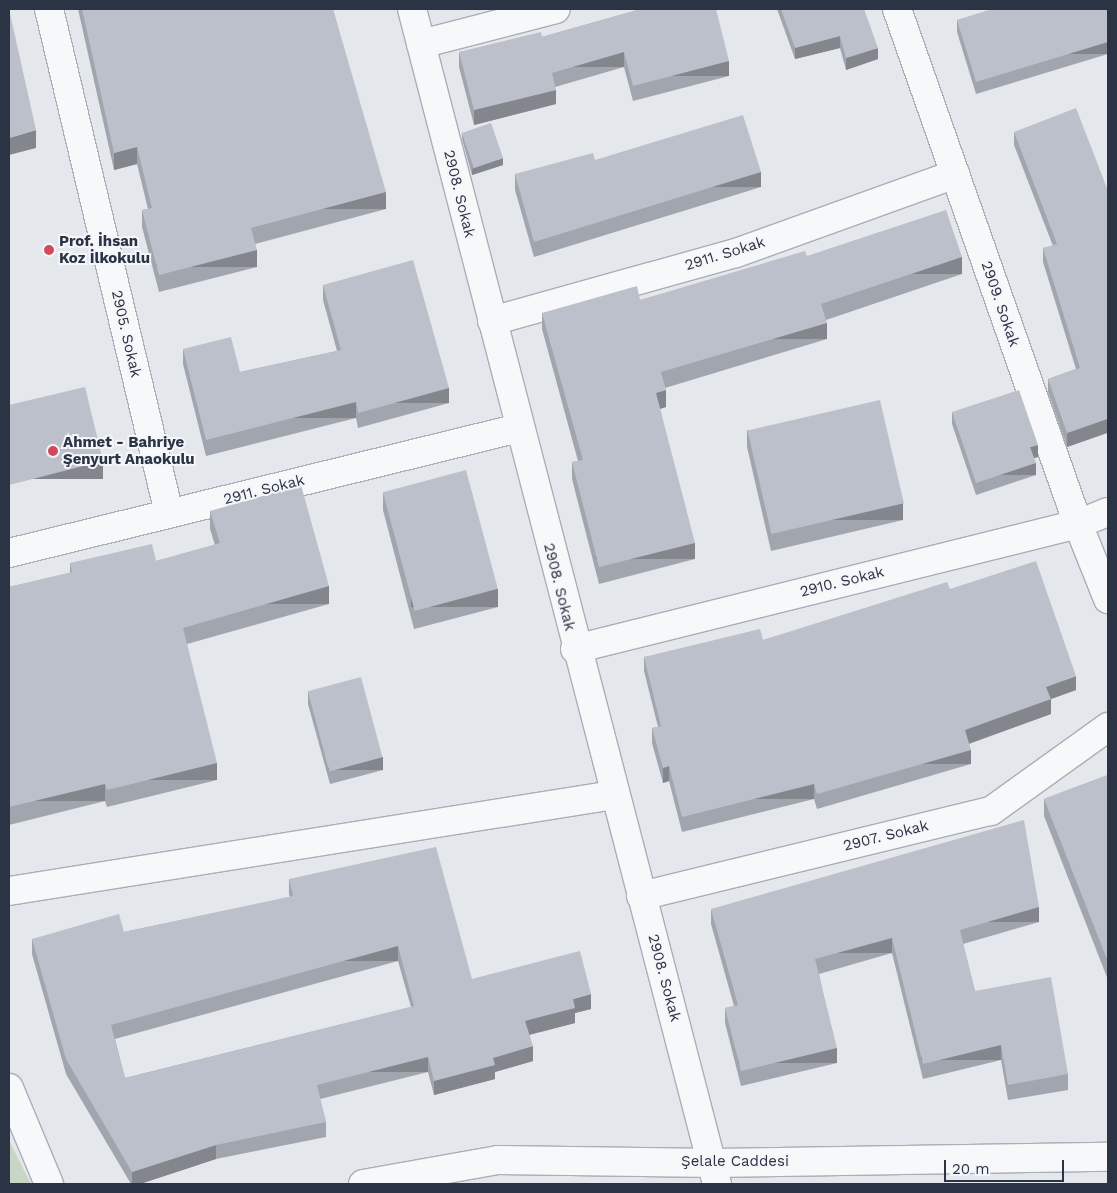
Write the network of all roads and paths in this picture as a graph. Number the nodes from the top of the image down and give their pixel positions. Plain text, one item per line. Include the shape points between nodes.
1 (48, 9) edge
2 (412, 9) edge
3 (556, 9) edge
4 (905, 11) edge
5 (421, 44) junction
6 (954, 174) junction
7 (492, 322) junction
8 (519, 428) junction
9 (1108, 512) edge
10 (169, 513) junction
11 (1078, 524) junction
12 (9, 553) edge
13 (1108, 599) edge
14 (575, 648) junction
15 (1108, 727) edge
16 (614, 795) junction
17 (9, 892) edge
18 (641, 896) junction
19 (9, 1088) edge
20 (1108, 1157) edge
21 (715, 1174) edge
22 (48, 1184) edge
23 (363, 1184) edge

1 - 10 street, 2905. Sokak
2 - 5 street, 2908. Sokak
3 - 5 street
4 - 6 street, 2909. Sokak
5 - 7 street, 2908. Sokak
6 - 7 street, 2911. Sokak via 736,253
6 - 11 street, 2909. Sokak
7 - 8 street, 2908. Sokak
8 - 10 street, 2911. Sokak
8 - 14 street, 2908. Sokak
9 - 11 street, 2910. Sokak
10 - 12 street, 2911. Sokak
11 - 13 street, 2909. Sokak
11 - 14 street, 2910. Sokak
14 - 16 street, 2908. Sokak
15 - 18 street, 2907. Sokak via 991,811
16 - 17 street
16 - 18 street, 2908. Sokak
18 - 21 street, 2908. Sokak
19 - 22 street
20 - 21 street, Şelale Caddesi
21 - 23 street, Şelale Caddesi via 498,1160

